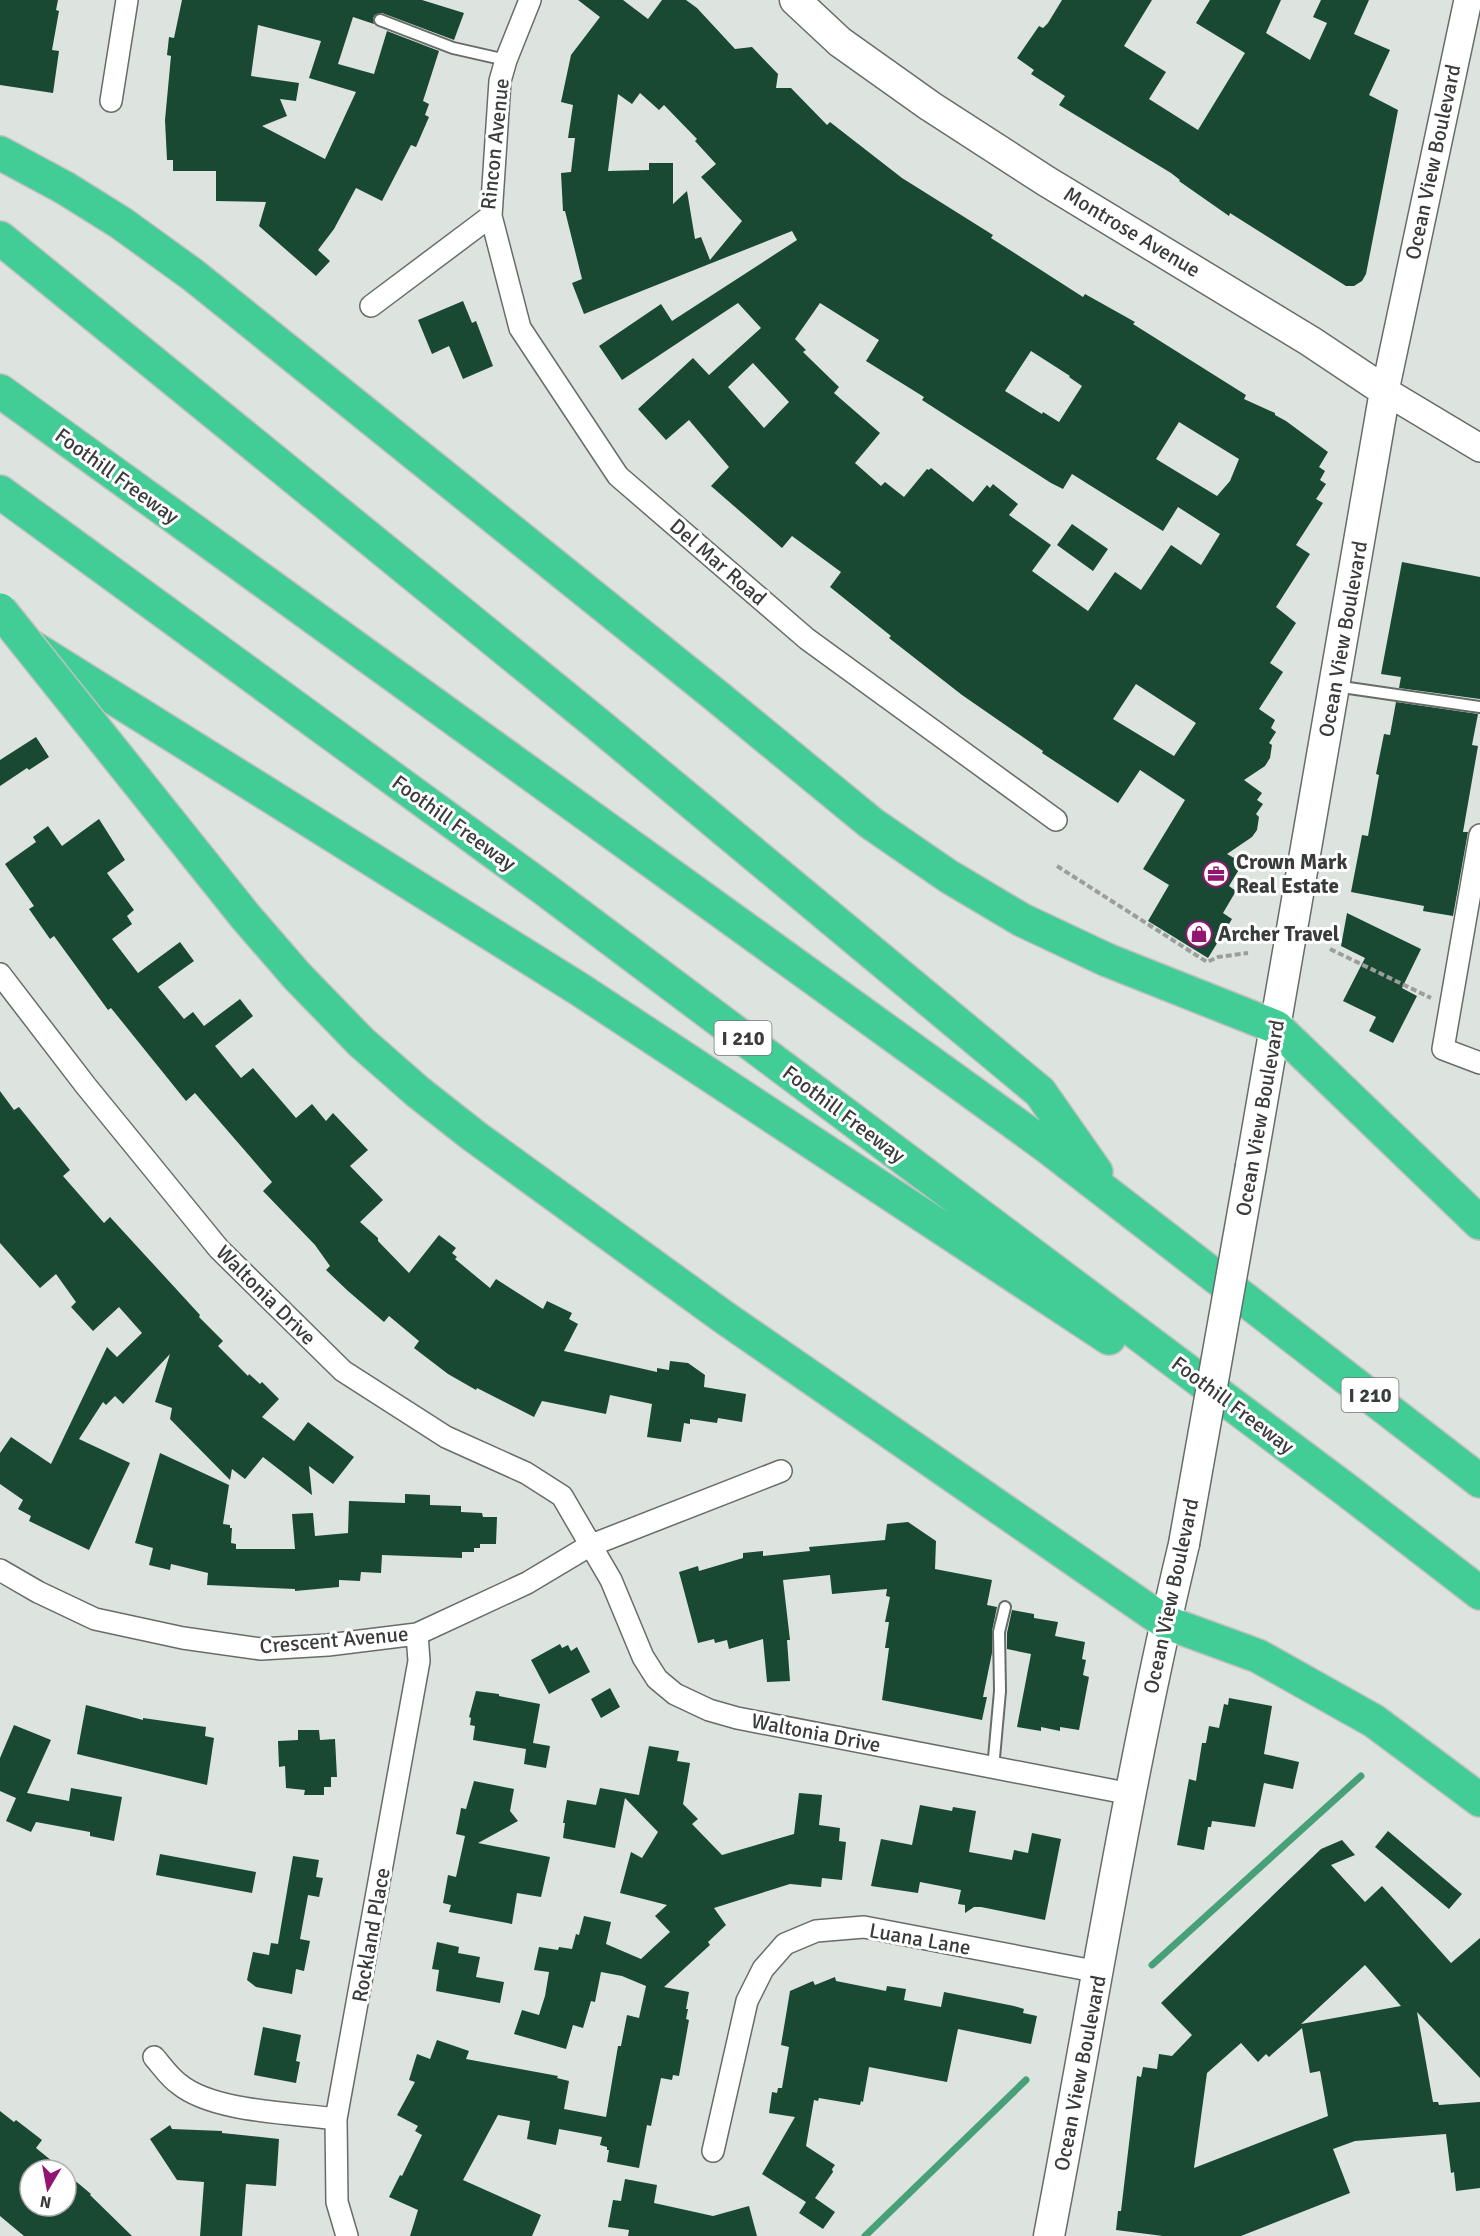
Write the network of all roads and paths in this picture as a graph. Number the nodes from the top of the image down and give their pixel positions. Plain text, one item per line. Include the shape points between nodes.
1 (126, 0) edge
2 (530, 0) edge
3 (795, 0) edge
4 (1468, 0) edge
5 (380, 20) dead end
6 (506, 60) junction
7 (111, 101) dead end
8 (0, 153) edge
9 (491, 216) junction
10 (0, 238) edge
11 (371, 306) dead end
12 (0, 391) edge
13 (1385, 391) junction
14 (1480, 448) edge
15 (0, 492) edge
16 (0, 610) edge
17 (0, 627) edge
18 (1335, 686) junction
19 (1480, 707) edge
20 (1056, 820) dead end
21 (1480, 836) edge
22 (1057, 866) dead end
23 (1330, 949) dead end
24 (1248, 952) dead end
25 (0, 974) edge
26 (1432, 999) dead end
27 (1276, 1027) junction
28 (1480, 1063) edge
29 (1115, 1198) junction
30 (1480, 1223) edge
31 (781, 1471) dead end
32 (1480, 1480) edge
33 (589, 1546) junction
34 (0, 1570) edge
35 (1480, 1596) edge
36 (1005, 1607) dead end
37 (1165, 1622) junction
38 (417, 1634) junction
39 (993, 1768) junction
40 (1131, 1794) junction
41 (1480, 1800) edge
42 (1099, 1972) junction
43 (154, 2057) dead end
44 (336, 2119) junction
45 (713, 2151) dead end
46 (347, 2236) edge
47 (1049, 2236) edge

1 - 7 street
2 - 6 street, Rincon Avenue
3 - 13 main road, Montrose Avenue via 840,42 930,106
4 - 13 street, Ocean View Boulevard
5 - 6 lane via 453,48
6 - 9 street, Rincon Avenue
8 - 27 highway via 121,223 193,275 871,823 948,876 1022,920 1107,960
9 - 11 street, Rincon Avenue
9 - 20 street, Del Mar Road via 520,328 618,476 807,639
10 - 29 highway via 586,714 1040,1092
12 - 29 highway, Foothill Freeway / I 210
13 - 14 street, Montrose Avenue
13 - 18 main road, Ocean View Boulevard
15 - 35 highway, Foothill Freeway / I 210 via 543,888 1349,1492
16 - 37 highway, bridge via 297,976 361,1042 418,1092 724,1318
17 - 35 highway via 579,989 1110,1339
18 - 19 lane
18 - 27 main road, Ocean View Boulevard
21 - 28 street via 1443,1049
22 - 24 path via 1207,962
23 - 26 path
25 - 33 street, Waltonia Drive via 219,1249 343,1371 446,1437 526,1473 562,1496
27 - 30 highway
27 - 37 main road, Ocean View Boulevard, bridge via 1184,1544
29 - 32 highway, Foothill Freeway / I 210
31 - 33 street
33 - 38 street, Crescent Avenue via 527,1583
33 - 39 street, Waltonia Drive via 611,1580 643,1658 657,1679 675,1694 737,1718
34 - 38 street, Crescent Avenue via 95,1618 183,1638 261,1649
36 - 39 lane via 999,1632 1000,1691
37 - 40 main road, Ocean View Boulevard
37 - 41 highway via 1258,1656 1374,1721
38 - 44 street, Rockland Place via 419,1661
39 - 40 street, Waltonia Drive
40 - 42 main road, Ocean View Boulevard
42 - 45 street, Luana Lane via 864,1927 816,1931 785,1944 763,1969 747,2001
42 - 47 main road, Ocean View Boulevard
43 - 44 street via 179,2084 203,2098 233,2106
44 - 46 street, Rockland Place via 337,2202

